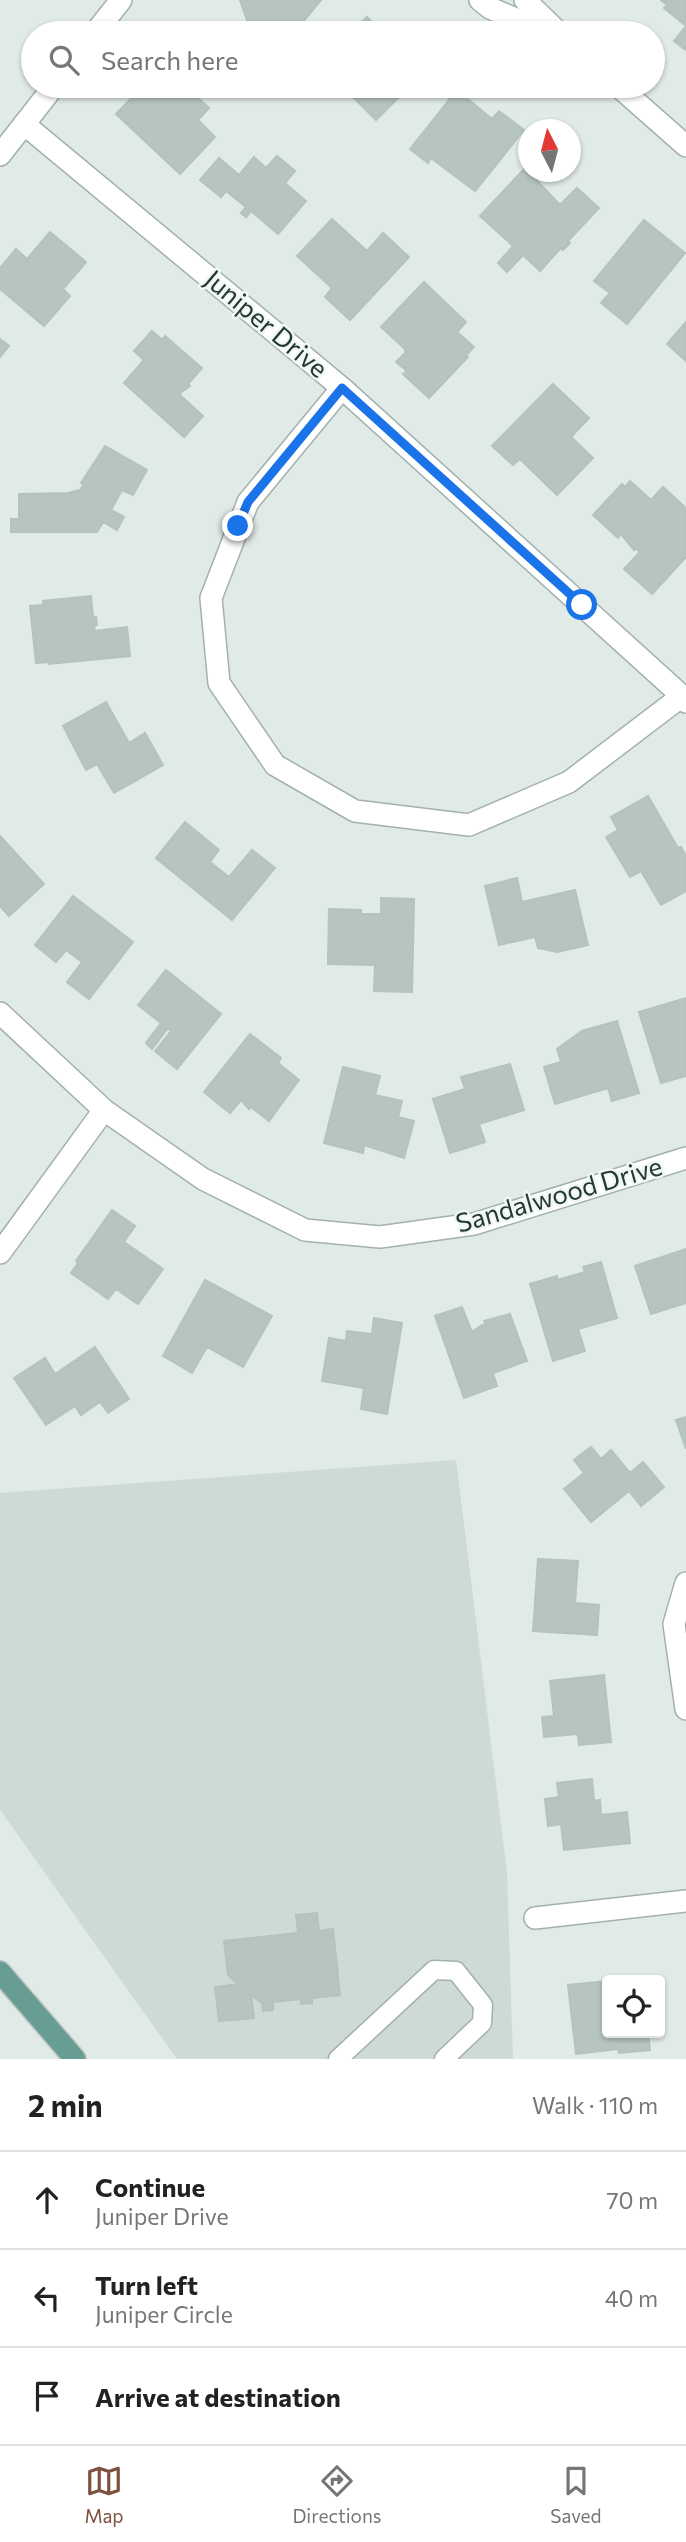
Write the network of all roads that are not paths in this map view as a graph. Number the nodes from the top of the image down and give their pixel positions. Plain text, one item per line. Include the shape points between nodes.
1 (121, 0) edge
2 (480, 0) edge
3 (525, 0) edge
4 (104, 21) edge
5 (520, 21) edge
6 (547, 21) edge
7 (45, 98) edge
8 (632, 98) edge
9 (24, 124) junction
10 (686, 146) edge
11 (0, 155) edge
12 (342, 388) junction
13 (684, 699) edge
14 (0, 1013) edge
15 (104, 1110) junction
16 (686, 1158) edge
17 (0, 1253) edge
18 (686, 1583) edge
19 (686, 1709) edge
20 (686, 1901) edge
21 (535, 1919) dead end
22 (0, 1972) edge
23 (75, 2059) edge
24 (338, 2059) edge
25 (443, 2059) edge

1 - 4 street
2 - 5 street
3 - 6 street
7 - 9 street
8 - 10 street
9 - 11 street
9 - 12 street, Juniper Drive
12 - 13 street, Juniper Drive
12 - 13 street via 248,502 211,598 219,683 275,765 355,811 469,825 569,782
14 - 15 street, Sandalwood Drive
15 - 16 street, Sandalwood Drive via 203,1179 304,1230 380,1237 474,1224
15 - 17 street
18 - 19 street via 674,1623
20 - 21 street
22 - 23 main road
24 - 25 lane via 435,1970 456,1971 483,2005 482,2023

